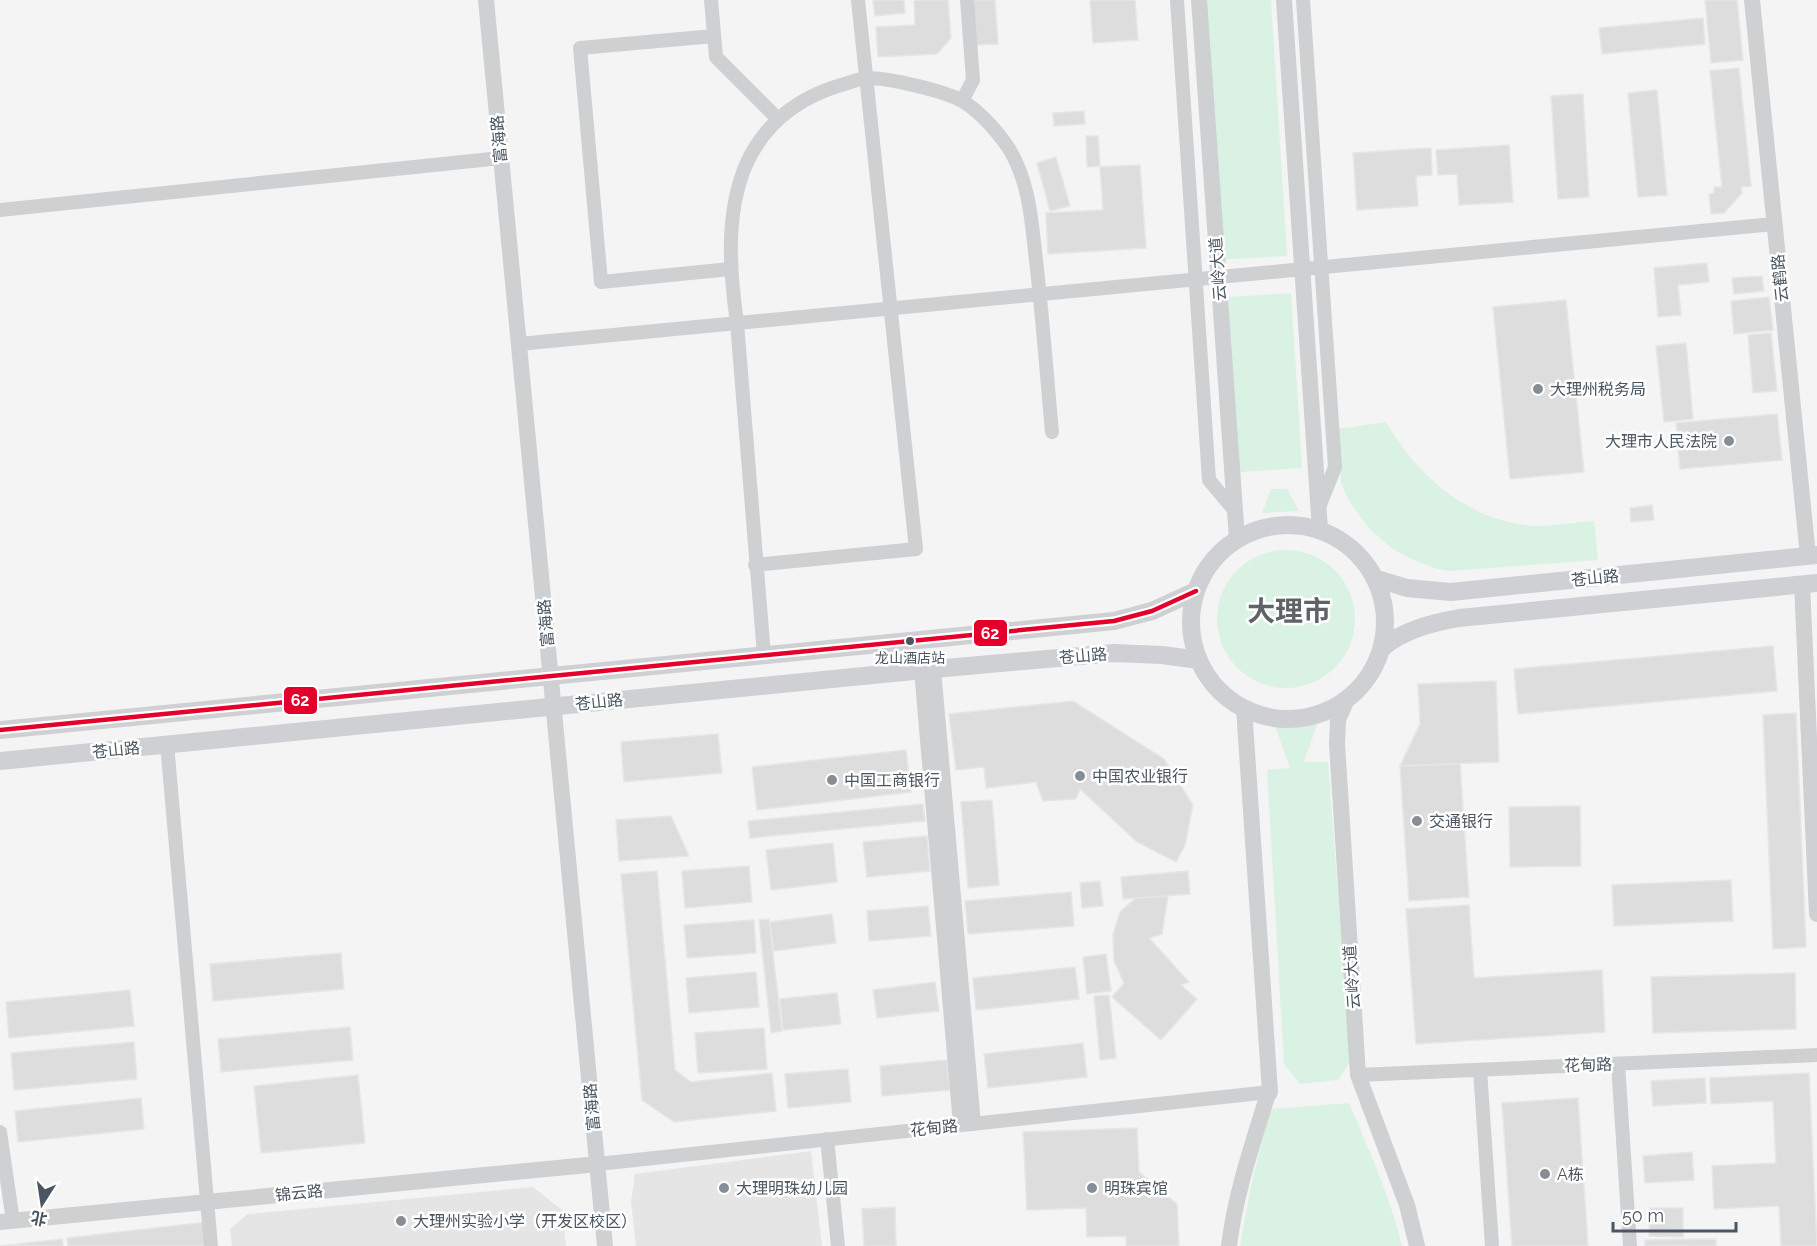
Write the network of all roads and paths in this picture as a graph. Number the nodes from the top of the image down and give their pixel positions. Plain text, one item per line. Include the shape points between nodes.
1 (486, 0) edge
2 (711, 0) edge
3 (858, 0) edge
4 (967, 0) edge
5 (1177, 0) edge
6 (1198, 0) edge
7 (1284, 0) edge
8 (1303, 0) edge
9 (1752, 0) edge
10 (714, 36) junction
11 (866, 78) junction
12 (962, 101) junction
13 (777, 118) junction
14 (501, 158) junction
15 (0, 210) edge
16 (1774, 224) junction
17 (1321, 266) junction
18 (1302, 268) junction
19 (730, 269) junction
20 (1218, 277) junction
21 (1196, 279) junction
22 (1040, 294) junction
23 (890, 308) junction
24 (736, 324) junction
25 (519, 344) junction
26 (1052, 432) dead end
27 (1319, 507) junction
28 (1235, 511) junction
29 (1320, 530) junction
30 (1237, 539) junction
31 (1813, 555) edge
32 (755, 565) junction
33 (1374, 578) junction
34 (1809, 583) edge
35 (1196, 591) junction
36 (1382, 648) junction
37 (764, 655) junction
38 (1199, 660) junction
39 (928, 670) junction
40 (551, 676) junction
41 (1347, 699) junction
42 (554, 706) junction
43 (1244, 708) junction
44 (0, 730) edge
45 (166, 744) junction
46 (0, 761) edge
47 (1817, 914) edge
48 (1817, 1055) edge
49 (1618, 1064) junction
50 (1480, 1070) junction
51 (1358, 1075) junction
52 (1270, 1092) junction
53 (967, 1124) junction
54 (0, 1132) edge
55 (827, 1139) junction
56 (598, 1164) junction
57 (207, 1202) junction
58 (7, 1221) edge
59 (211, 1246) edge
60 (605, 1246) edge
61 (838, 1246) edge
62 (1229, 1246) edge
63 (1417, 1246) edge
64 (1492, 1246) edge
65 (1630, 1246) edge

1 - 14 street, 富海路
2 - 10 street
3 - 11 street
4 - 12 street via 973,80
5 - 21 street
6 - 20 street, 云岭大道
7 - 18 street
8 - 17 street
9 - 16 street, 云鹤路
10 - 13 street via 716,57
10 - 19 street via 580,48 601,282
11 - 12 street via 910,84
11 - 13 street via 816,93
11 - 23 street
12 - 22 street via 989,123 1008,148 1025,184
13 - 19 street via 746,167 736,198
14 - 15 street
14 - 25 street, 富海路
16 - 17 street
16 - 31 street, 云鹤路
17 - 18 street
17 - 27 street via 1335,467
18 - 20 street
18 - 27 street
19 - 24 street
20 - 21 street
20 - 28 street, 云岭大道
21 - 22 street
21 - 28 street via 1209,480
22 - 23 street
22 - 26 street
23 - 24 street
23 - 32 street via 916,549
24 - 25 street
24 - 32 street
25 - 40 street, 富海路
27 - 29 street
28 - 30 street, 云岭大道
29 - 30 main road via 1277,525
29 - 33 main road via 1355,551
30 - 35 main road via 1210,563
31 - 33 main road, 苍山路 via 1451,592 1407,588
32 - 37 street
33 - 36 main road via 1385,615
34 - 36 main road, 苍山路 via 1447,620 1413,630
34 - 47 street
35 - 37 main road, 苍山路 via 1152,611 1114,621
35 - 38 main road via 1190,614
36 - 41 main road via 1375,667
37 - 40 main road, 苍山路
38 - 39 main road, 苍山路 via 1124,653
38 - 43 main road via 1220,692
39 - 42 main road, 苍山路
39 - 53 street
40 - 42 street, 富海路
40 - 44 main road, 苍山路
41 - 43 main road via 1332,709 1297,719 1261,715
41 - 51 street, 云岭大道 via 1338,720 1337,744
42 - 45 main road, 苍山路
42 - 56 street, 富海路
43 - 52 street
45 - 46 main road, 苍山路
45 - 57 street
48 - 49 street, 花甸路
49 - 50 street, 花甸路
49 - 65 street
50 - 51 street, 花甸路
50 - 64 street
51 - 63 street, 云岭大道 via 1407,1205
52 - 53 street, 花甸路
52 - 62 street via 1241,1182
53 - 55 street, 花甸路
54 - 58 street
55 - 56 street, 花甸路
55 - 61 street
56 - 57 street, 锦云路
56 - 60 street, 富海路
57 - 58 street, 锦云路
57 - 59 street

